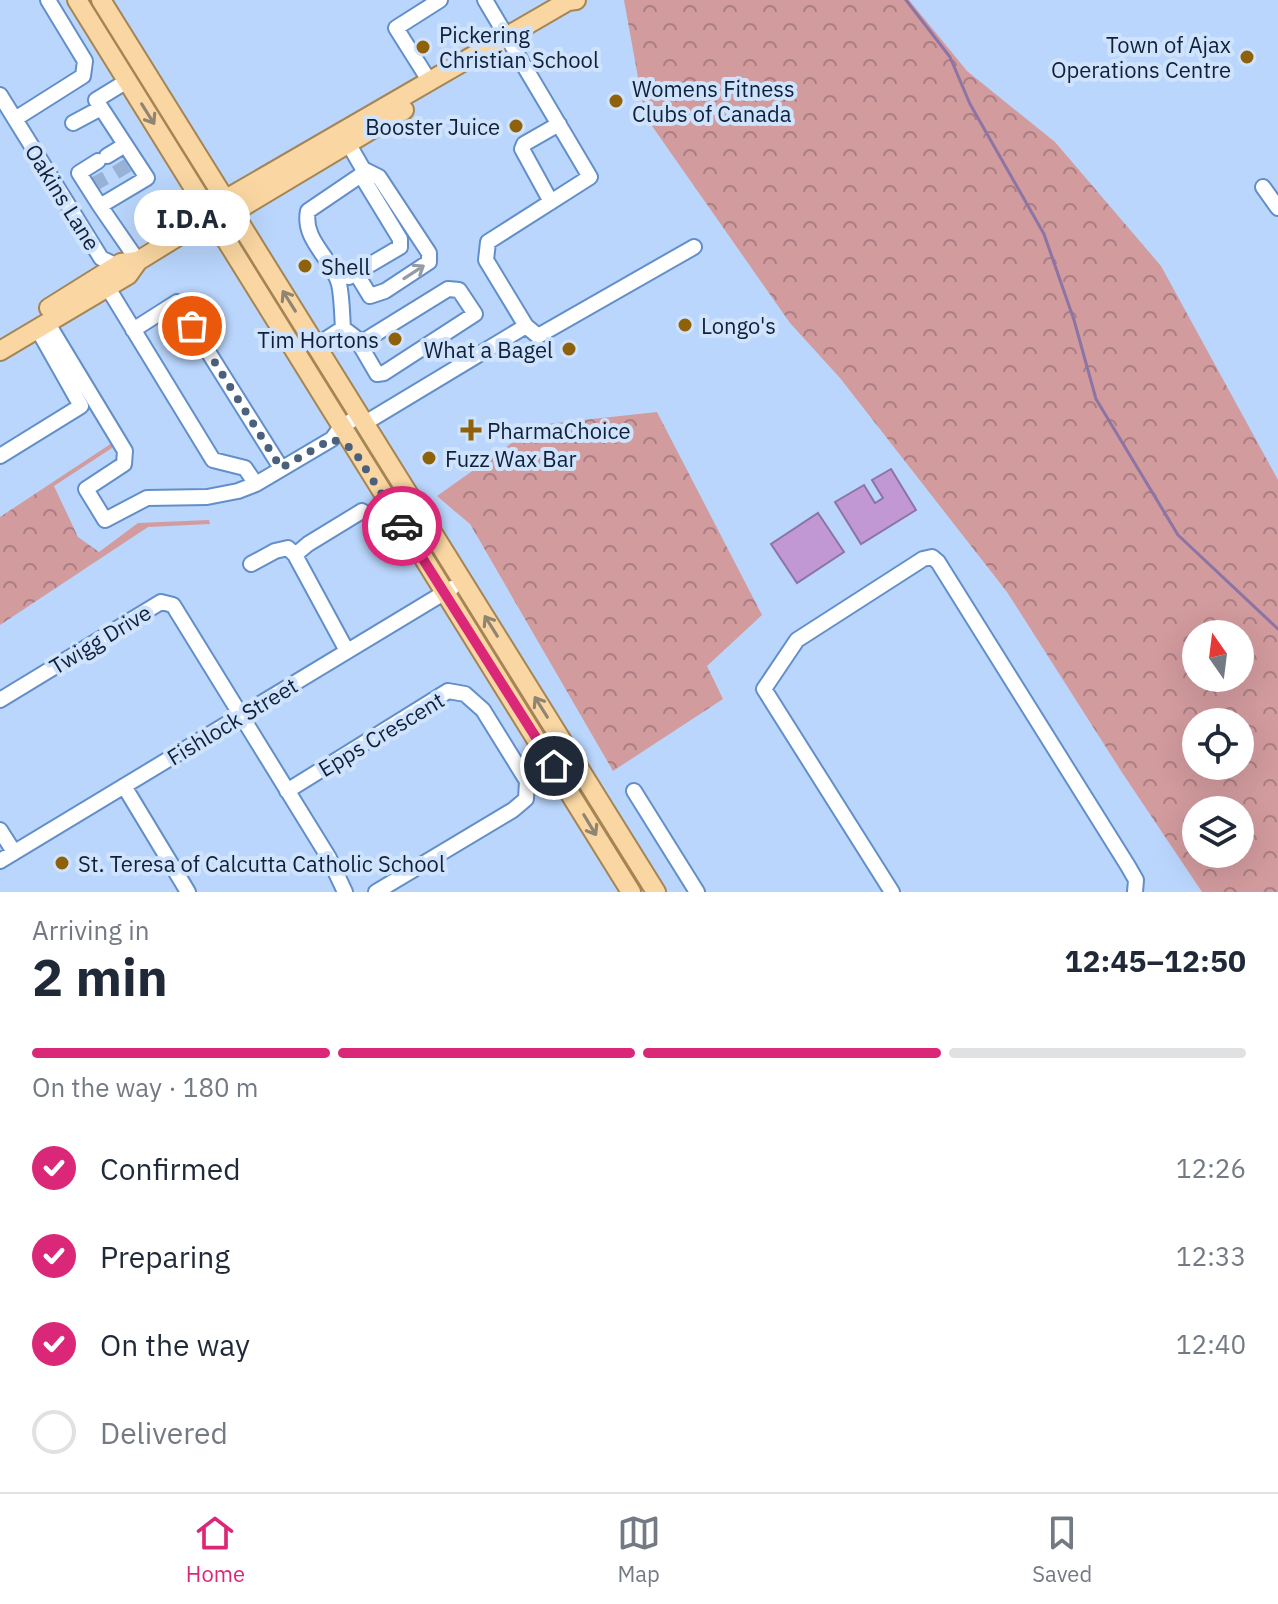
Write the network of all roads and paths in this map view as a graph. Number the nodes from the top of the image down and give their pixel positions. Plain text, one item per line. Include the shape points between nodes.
1 (48, 0) edge
2 (77, 0) edge
3 (101, 0) edge
4 (440, 0) edge
5 (485, 0) edge
6 (576, 0) edge
7 (509, 42) junction
8 (127, 81) junction
9 (430, 82) junction
10 (0, 95) edge
11 (101, 108) junction
12 (15, 119) junction
13 (73, 123) dead end
14 (559, 124) junction
15 (348, 143) junction
16 (106, 160) junction
17 (362, 172) junction
18 (1263, 187) dead end
19 (106, 200) junction
20 (551, 202) junction
21 (230, 206) junction
22 (1278, 208) edge
23 (211, 216) junction
24 (694, 247) dead end
25 (138, 261) junction
26 (107, 272) junction
27 (356, 273) junction
28 (339, 283) junction
29 (42, 325) junction
30 (526, 326) junction
31 (343, 328) junction
32 (133, 330) junction
33 (0, 338) edge
34 (359, 344) junction
35 (317, 345) junction
36 (0, 351) edge
37 (362, 419) junction
38 (336, 434) junction
39 (0, 456) edge
40 (281, 468) junction
41 (256, 484) junction
42 (362, 511) dead end
43 (295, 555) junction
44 (251, 564) dead end
45 (464, 581) junction
46 (444, 593) junction
47 (347, 651) junction
48 (0, 700) edge
49 (241, 716) junction
50 (124, 786) junction
51 (287, 791) junction
52 (634, 791) dead end
53 (0, 830) edge
54 (14, 852) junction
55 (0, 861) edge
56 (188, 892) edge
57 (345, 892) edge
58 (376, 892) edge
59 (631, 892) edge
60 (656, 892) edge
61 (697, 892) edge
62 (892, 892) edge
63 (1135, 892) edge

1 - 12 street via 86,69
2 - 8 main road
3 - 21 main road
4 - 9 street via 396,28
5 - 7 street
6 - 7 main road
7 - 9 main road
7 - 14 street
7 - 15 main road
8 - 11 street via 96,100
8 -> 23 main road
9 - 21 main road via 340,131
10 - 12 street, Oakins Lane
11 - 13 street
11 - 16 street
12 - 26 street, Oakins Lane
14 - 20 street via 522,149
14 - 20 street via 590,177
15 - 17 street
15 - 21 main road
16 - 19 street via 79,173
16 - 19 street via 147,178
17 - 27 street via 400,247
27 -> 17 street via 370,296 429,262 429,253 379,177
17 - 28 street via 308,211 305,224
18 - 22 street
19 - 25 street
20 - 30 street via 488,242 486,260
21 - 23 main road
35 -> 21 main road
23 - 25 main road
23 - 38 main road
24 - 30 street via 538,336
25 - 26 main road via 128,275
26 - 29 main road
26 - 32 street, Oakins Lane
26 - 33 main road
27 - 28 street
28 - 31 street
29 - 36 main road
29 - 39 street via 81,406
29 - 41 street via 125,451 124,464 86,489 105,520 147,498 207,497
30 - 37 street
31 - 34 street
31 - 35 street
32 - 40 street via 177,302
32 - 41 street, Oakins Lane via 213,460 245,468
34 - 34 street via 377,374 384,373 475,314 459,290 448,289
35 - 37 main road
37 - 38 street
37 - 45 main road
38 - 40 street
38 - 46 main road via 353,449
40 - 41 street
42 - 43 street
43 - 44 street via 288,548
43 - 47 street
45 - 46 street, Fishlock Street
60 -> 45 main road
46 - 47 street, Fishlock Street
46 -> 59 main road
47 - 49 street, Fishlock Street
48 - 49 street, Twigg Drive via 161,602 173,605
49 - 50 street, Fishlock Street
49 - 51 street, Twigg Drive
50 - 54 street, Fishlock Street
50 - 56 street
51 - 57 street, Twigg Drive
51 - 58 street, Epps Crescent via 448,691 465,694 483,710 527,781 526,799
52 - 61 street
53 - 54 street
54 - 55 street, Fishlock Street
62 - 63 street via 764,689 797,640 932,557 1128,866 1136,880

